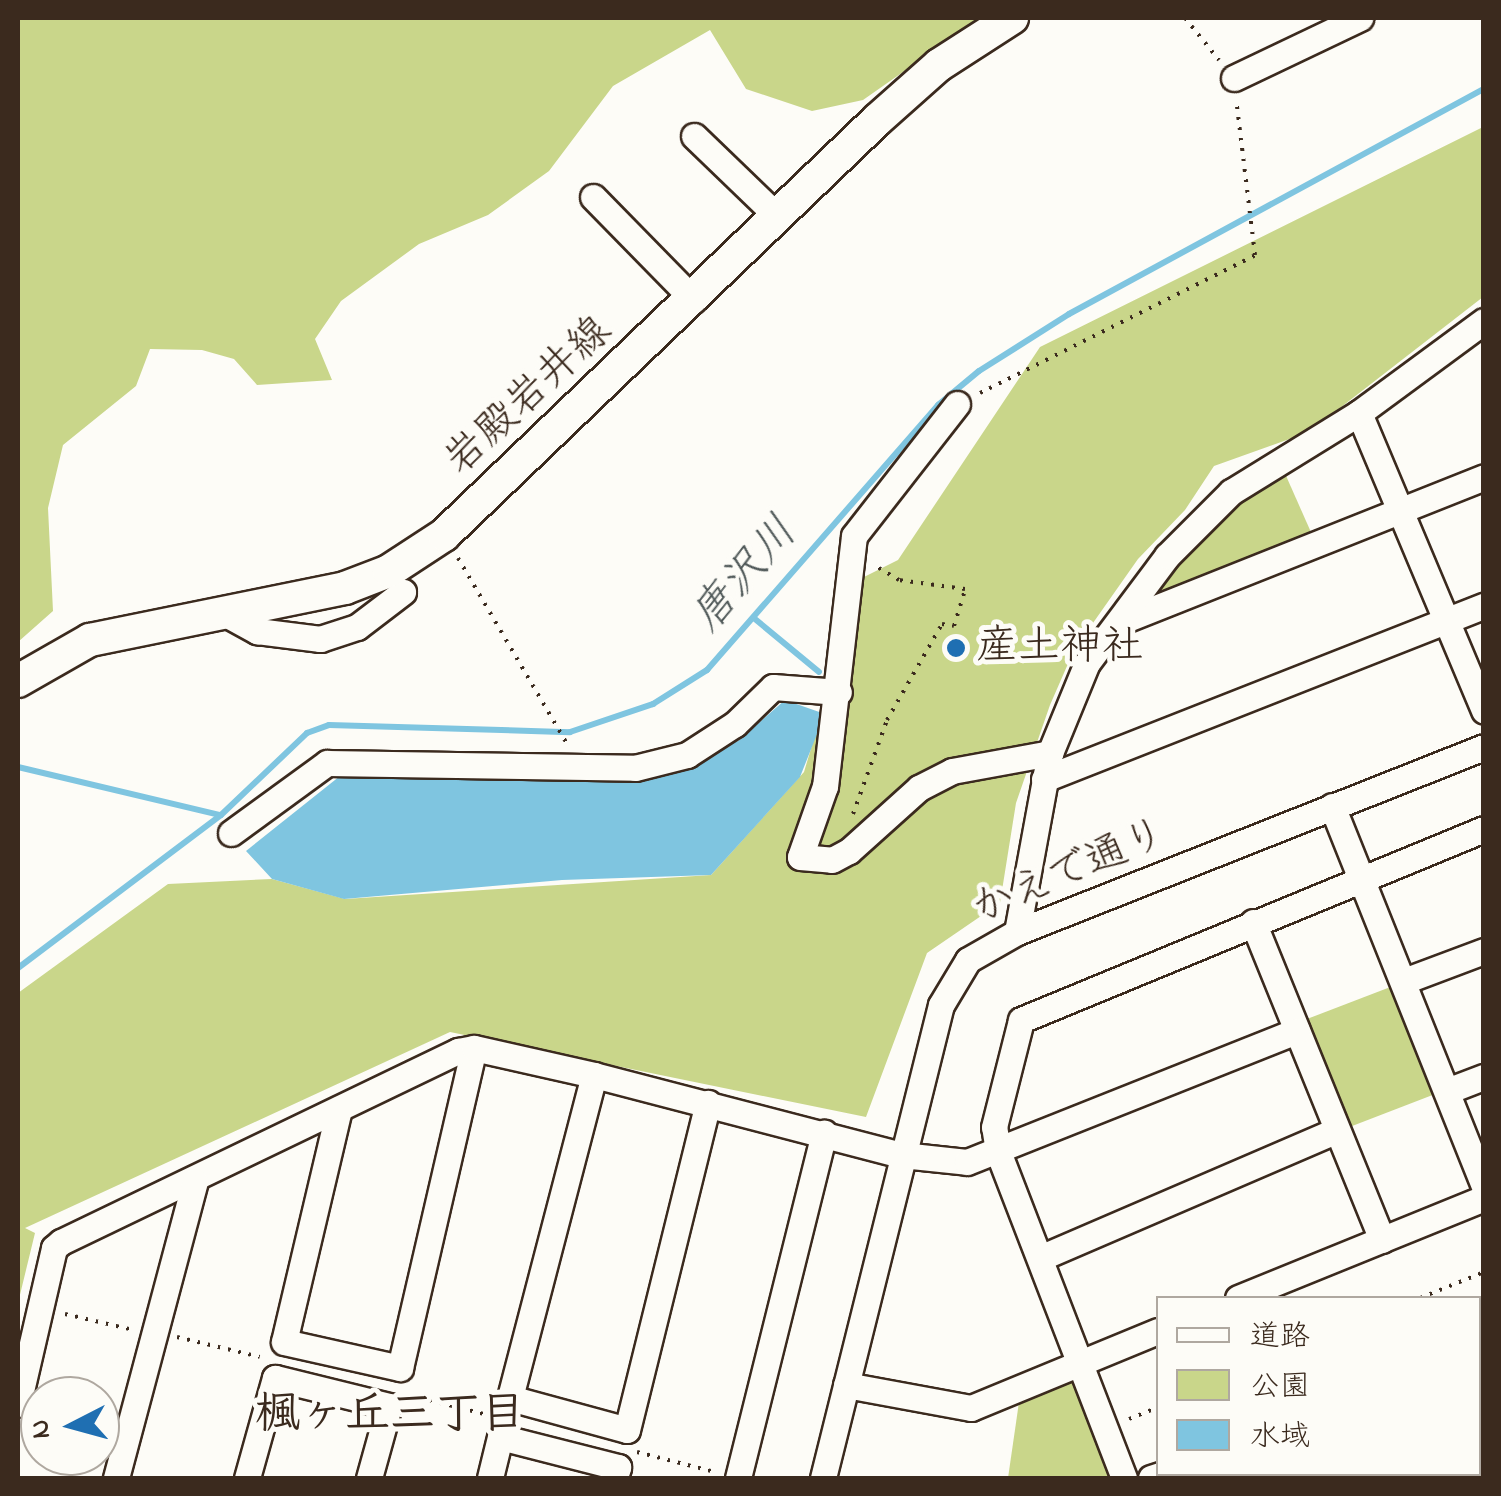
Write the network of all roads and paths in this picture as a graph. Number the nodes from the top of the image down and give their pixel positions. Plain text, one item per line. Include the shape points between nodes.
1 (1012, 18) edge
2 (1184, 18) edge
3 (1360, 18) edge
4 (1234, 78) junction
5 (694, 136) dead end
6 (593, 197) dead end
7 (777, 216) junction
8 (694, 300) junction
9 (1484, 321) edge
10 (958, 404) joint
11 (1360, 412) junction
12 (1484, 476) edge
13 (1400, 510) junction
14 (444, 535) junction
15 (854, 548) junction
16 (403, 592) dead end
17 (1484, 606) edge
18 (224, 612) junction
19 (1125, 620) junction
20 (1446, 621) junction
21 (18, 680) edge
22 (839, 692) junction
23 (1484, 711) edge
24 (1484, 747) edge
25 (1050, 752) junction
26 (576, 759) junction
27 (1044, 779) junction
28 (1332, 806) junction
29 (1484, 829) edge
30 (231, 834) dead end
31 (837, 857) junction
32 (1361, 877) junction
33 (1252, 922) junction
34 (1017, 932) junction
35 (1484, 950) edge
36 (1404, 981) junction
37 (1297, 1031) junction
38 (474, 1048) junction
39 (594, 1075) junction
40 (1484, 1077) edge
41 (1447, 1091) junction
42 (708, 1102) junction
43 (339, 1109) junction
44 (1336, 1130) junction
45 (824, 1133) junction
46 (998, 1151) junction
47 (902, 1154) junction
48 (195, 1181) junction
49 (1484, 1186) edge
50 (1484, 1198) edge
51 (1382, 1240) junction
52 (1040, 1258) junction
53 (1484, 1272) edge
54 (1243, 1296) edge
55 (1425, 1296) edge
56 (1156, 1332) edge
57 (1081, 1362) junction
58 (846, 1385) junction
59 (18, 1404) edge
60 (1156, 1408) edge
61 (1105, 1426) junction
62 (116, 1478) edge
63 (247, 1478) edge
64 (368, 1478) edge
65 (490, 1478) edge
66 (614, 1478) edge
67 (738, 1478) edge
68 (822, 1478) edge
69 (1124, 1478) edge

1 - 7 main road, 岩殿岩井線 via 939,66
2 - 4 path
3 - 4 street
4 - 10 path via 1254,255
5 - 7 street
6 - 8 street
7 - 8 main road, 岩殿岩井線
8 - 14 main road, 岩殿岩井線
9 - 11 street
10 - 15 street via 854,536
11 - 13 street
11 - 19 street via 1231,492 1167,556
12 - 13 street
13 - 19 street
13 - 20 street
14 - 18 main road, 岩殿岩井線 via 389,571 345,588
14 - 26 path
15 - 22 street
15 - 31 path via 899,580 966,589 954,626 942,624 888,720
16 - 18 street via 357,627 320,638 257,631
17 - 20 street
18 - 21 main road, 岩殿岩井線 via 90,640
19 - 25 street via 1087,664
20 - 23 street
20 - 27 street
22 - 26 street via 773,688 687,755 636,768
22 - 31 street via 825,786 800,858
24 - 28 street, かえで通り
25 - 27 street
25 - 31 street via 952,771 919,788 875,832
26 - 30 street via 327,763
27 - 34 street
28 - 32 street
28 - 34 street, かえで通り
29 - 32 street
32 - 33 street
32 - 36 street
33 - 37 street
33 - 46 street via 1020,1020 994,1127
34 - 47 street, かえで通り via 984,947 951,980
35 - 36 street
36 - 41 street
37 - 44 street
37 - 46 street
38 - 39 street
38 - 43 street
38 - 43 street via 400,1368 284,1342
39 - 42 street
39 - 42 street via 510,1398 627,1430
40 - 41 street
41 - 49 street
42 - 45 street
43 - 48 street
44 - 51 street
44 - 52 street
45 - 47 street
45 - 67 street
46 - 47 street via 966,1162
46 - 52 street
47 - 58 street, かえで通り
48 - 59 street via 54,1248
48 - 62 street
50 - 51 street
51 - 54 street
52 - 57 street
53 - 55 path
56 - 57 street
57 - 58 street via 971,1408
57 - 61 street
58 - 68 street, かえで通り
60 - 61 path
61 - 69 street
63 - 64 street via 275,1378 389,1406
65 - 66 street via 500,1437 618,1467

